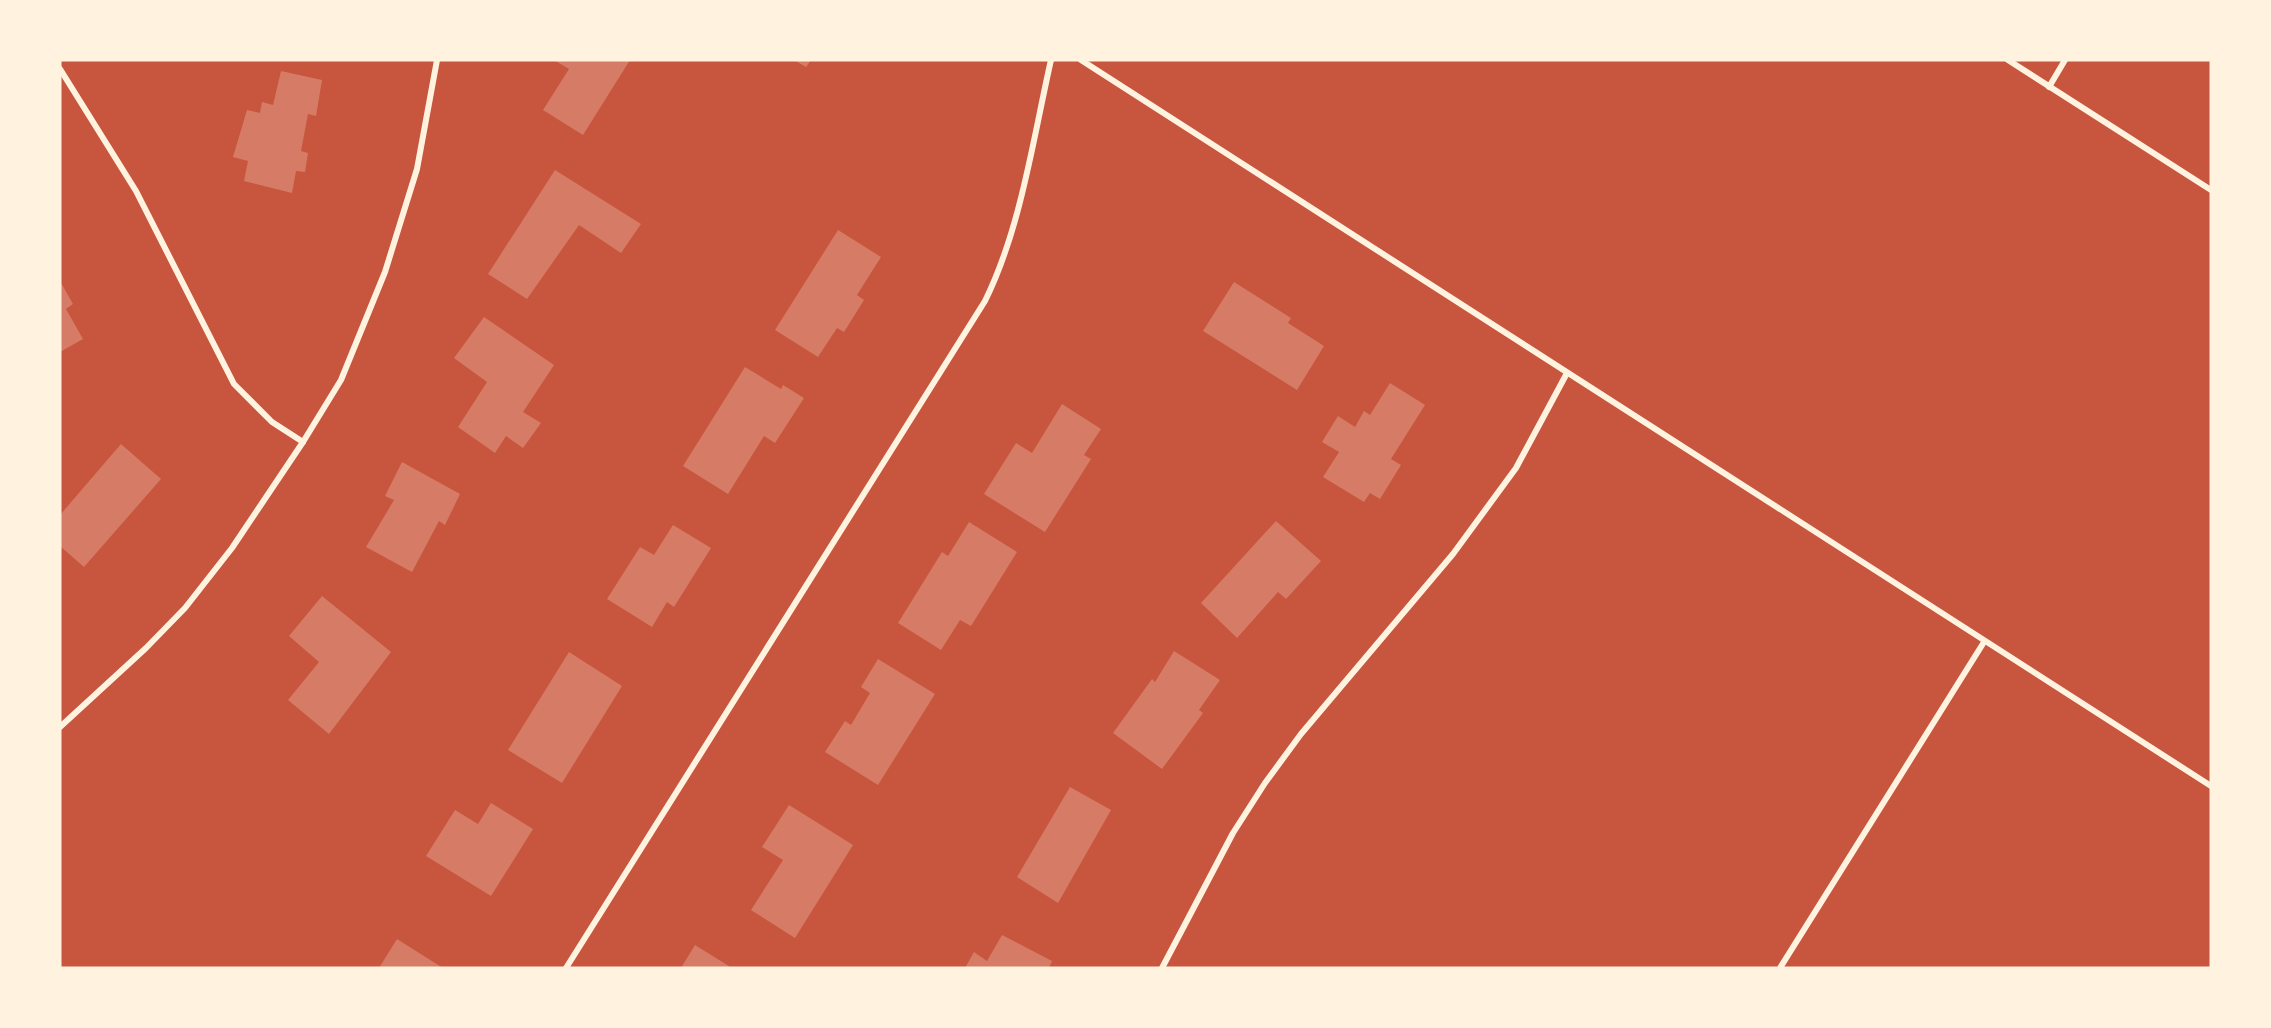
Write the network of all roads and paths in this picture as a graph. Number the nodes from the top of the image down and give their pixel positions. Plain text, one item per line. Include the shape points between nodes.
1 (437, 60) edge
2 (1051, 60) edge
3 (1081, 60) edge
4 (2008, 60) edge
5 (2065, 60) edge
6 (60, 69) edge
7 (2049, 87) junction
8 (2211, 190) edge
9 (1567, 373) junction
10 (303, 442) junction
11 (1984, 642) junction
12 (60, 728) edge
13 (2211, 786) edge
14 (566, 968) edge
15 (1162, 968) edge
16 (1780, 968) edge

1 - 10 street via 417,169 385,272 341,380
2 - 14 street via 1012,233 985,302
3 - 9 street
4 - 7 street
5 - 7 street
6 - 10 street via 136,191 234,384 272,422
7 - 8 street
9 - 11 street
9 - 15 street via 1516,468 1453,554 1301,734 1265,783 1233,833
10 - 12 street via 232,548 185,609
11 - 13 street
11 - 16 street

